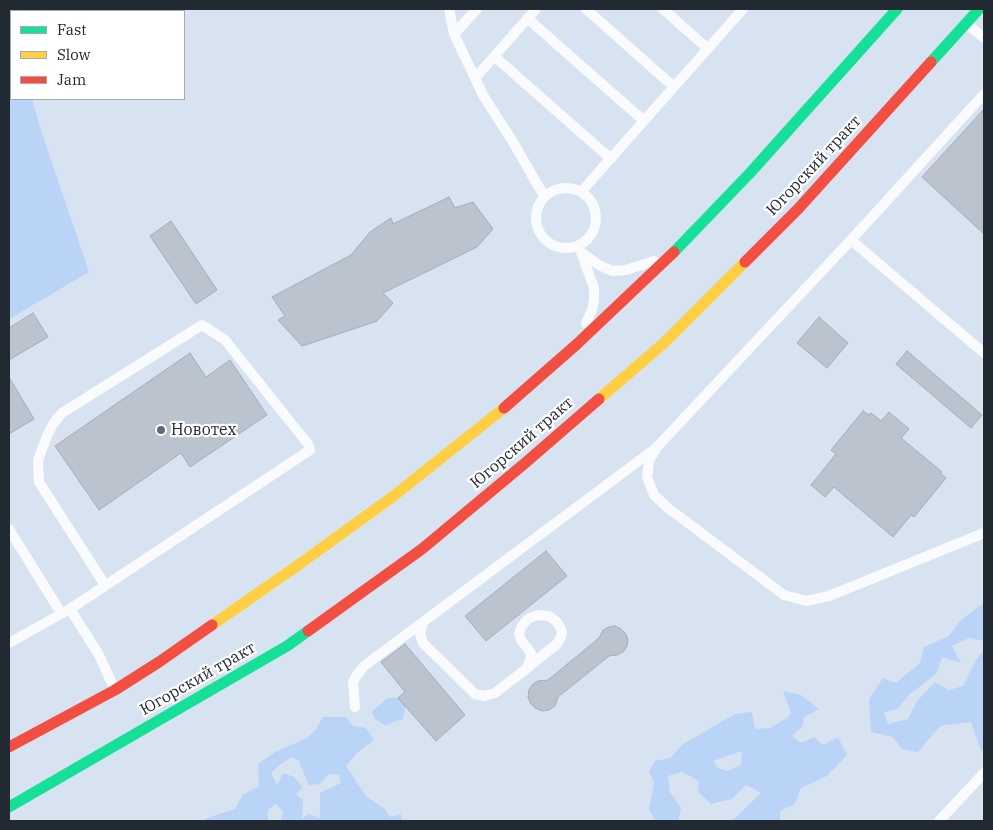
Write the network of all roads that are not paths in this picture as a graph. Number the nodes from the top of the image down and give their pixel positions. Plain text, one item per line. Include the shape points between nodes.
1 (449, 9) edge
2 (478, 9) edge
3 (536, 9) edge
4 (586, 9) edge
5 (662, 9) edge
6 (741, 9) edge
7 (897, 9) edge
8 (979, 9) edge
9 (527, 18) junction
10 (966, 23) junction
11 (454, 34) junction
12 (984, 38) edge
13 (708, 49) junction
14 (494, 56) junction
15 (476, 77) junction
16 (674, 87) junction
17 (984, 94) edge
18 (644, 122) junction
19 (611, 159) junction
20 (581, 192) junction
21 (544, 196) junction
22 (851, 240) junction
23 (580, 249) junction
24 (671, 255) junction
25 (577, 344) junction
26 (984, 353) edge
27 (656, 448) junction
28 (9, 529) edge
29 (984, 533) edge
30 (105, 585) junction
31 (65, 611) junction
32 (423, 622) junction
33 (9, 643) edge
34 (526, 669) junction
35 (115, 690) junction
36 (355, 707) dead end
37 (9, 747) edge
38 (984, 773) edge
39 (9, 806) edge
40 (939, 821) edge

1 - 11 lane
2 - 11 lane
3 - 9 lane
4 - 16 lane
5 - 13 lane
6 - 13 lane
7 - 24 main road, Югорский тракт via 750,173
8 - 10 main road, Югорский тракт
9 - 14 lane
9 - 18 lane
10 - 12 lane
10 - 39 main road, Югорский тракт via 798,209 665,342 422,549 287,646
11 - 15 lane
13 - 16 lane
14 - 15 lane
14 - 19 lane
15 - 21 lane via 484,97
16 - 18 lane
17 - 22 lane
18 - 19 lane
19 - 20 lane
20 - 21 lane via 561,188
20 - 23 lane via 588,197 596,214 592,232
21 - 23 lane via 536,213 538,231 551,245
22 - 26 lane
22 - 27 lane
23 - 24 lane via 599,265 612,270 626,270
23 - 25 lane via 594,288 594,300
24 - 25 main road, Югорский тракт
25 - 35 main road, Югорский тракт via 491,419 391,498
27 - 29 lane via 649,461 647,477 654,495 784,595 806,600 828,596
27 - 32 lane
28 - 31 lane
30 - 30 lane via 39,482 38,460 53,424 62,413 202,325 225,340 310,450
30 - 31 lane
31 - 33 lane
31 - 35 lane via 99,655
32 - 34 lane via 420,634 424,643 475,694 495,693
32 - 36 lane via 364,666 354,682
34 - 34 lane via 561,637 560,627 549,616 538,615 528,619 519,632 531,653
35 - 37 main road, Югорский тракт
38 - 40 lane

